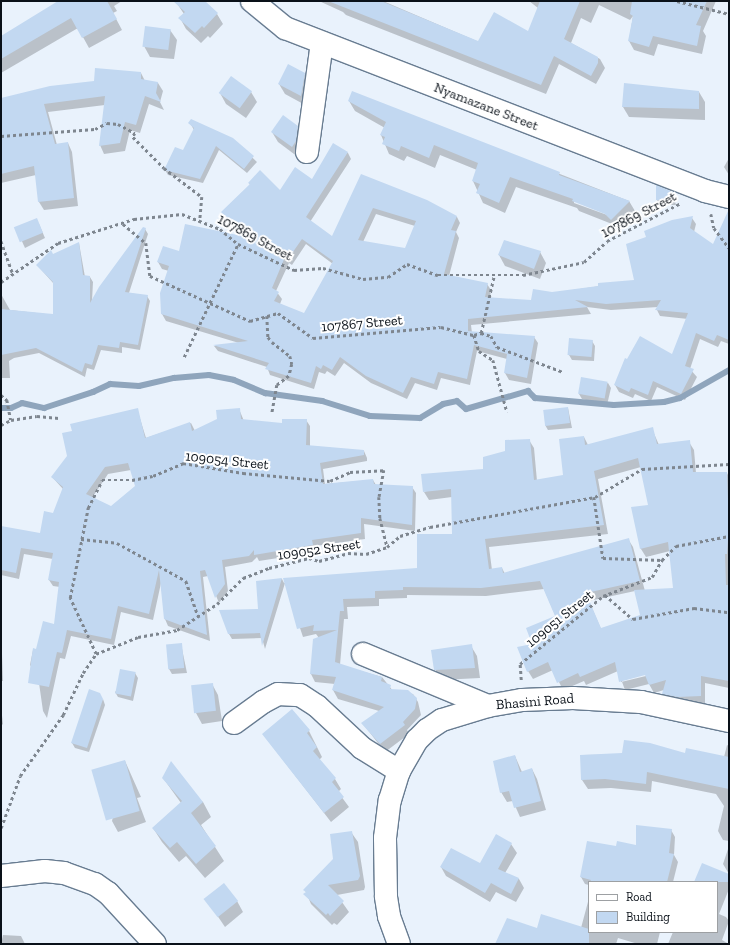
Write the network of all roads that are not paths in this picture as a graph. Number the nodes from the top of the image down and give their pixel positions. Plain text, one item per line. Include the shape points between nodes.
1 (252, 1) edge
2 (322, 43) junction
3 (308, 152) dead end
4 (729, 197) edge
5 (363, 654) dead end
6 (488, 706) junction
7 (729, 721) edge
8 (234, 723) dead end
9 (399, 772) junction
10 (1, 876) edge
11 (155, 944) edge
12 (399, 944) edge

1 - 2 street, Nyamazane Street via 285,28
2 - 3 street
2 - 4 street, Nyamazane Street via 705,191
5 - 6 street
6 - 7 street, Bhasini Road via 522,700 610,698
6 - 9 street, Bhasini Road via 442,720 427,730 417,740
8 - 9 street via 262,702 278,694 300,695 317,706 362,748
9 - 12 street, Bhasini Road via 390,800 385,838 386,896 389,916
10 - 11 street via 45,871 64,873 88,881 108,893

